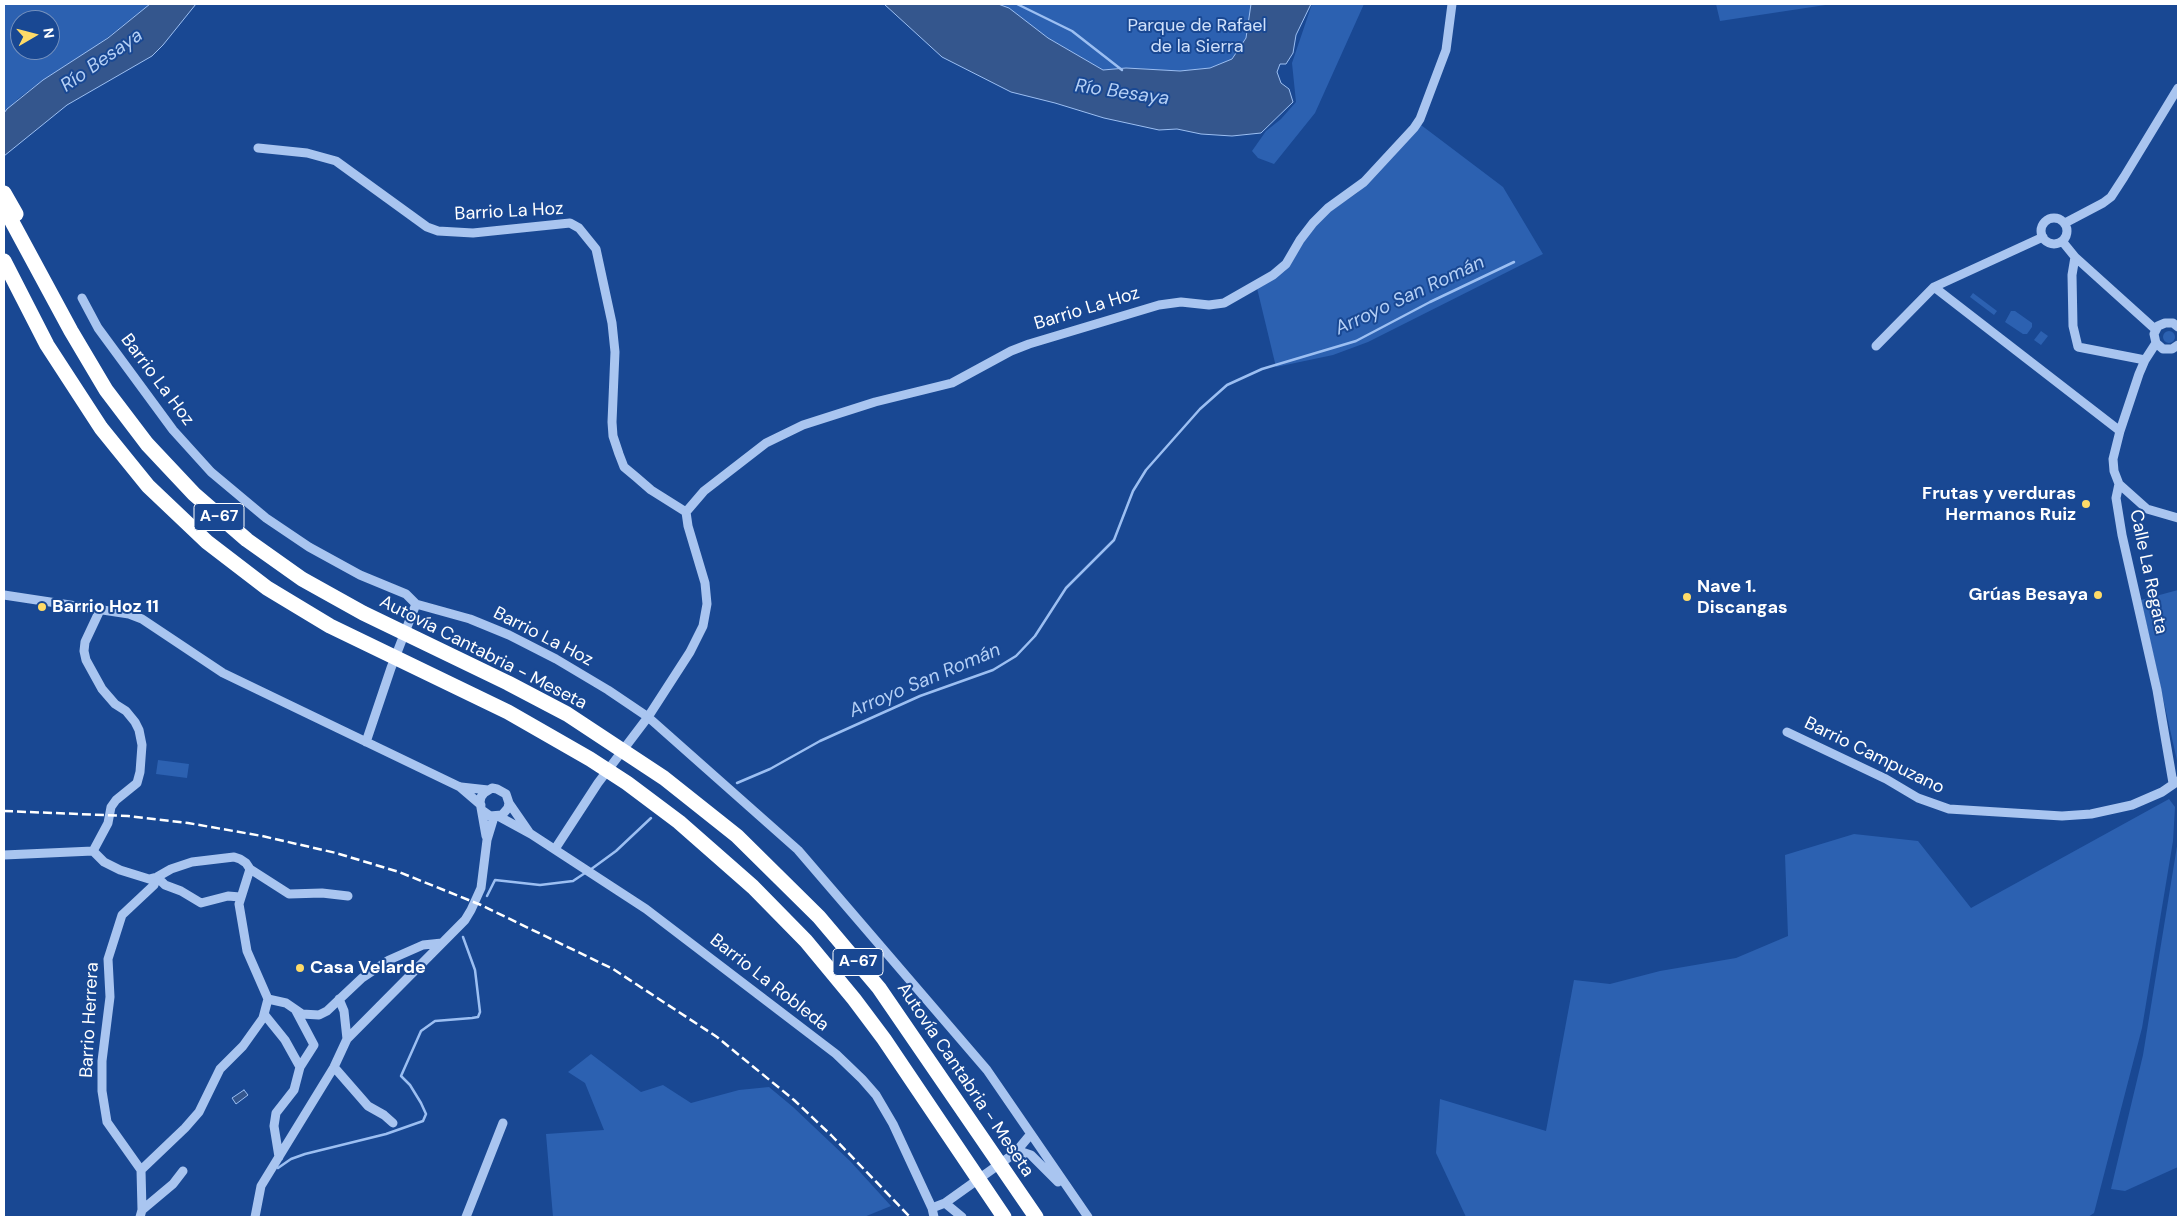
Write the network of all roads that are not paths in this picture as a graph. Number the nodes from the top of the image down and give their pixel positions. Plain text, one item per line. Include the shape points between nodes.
1 (1452, 4) edge
2 (2178, 88) edge
3 (258, 148) dead end
4 (4, 193) edge
5 (8, 210) edge
6 (2065, 223) junction
7 (2043, 237) junction
8 (2062, 241) junction
9 (2075, 257) junction
10 (4, 261) edge
11 (4, 276) edge
12 (1934, 287) junction
13 (82, 298) dead end
14 (23, 300) junction
15 (2176, 322) edge
16 (2156, 330) junction
17 (2156, 344) junction
18 (1876, 346) dead end
19 (2176, 348) edge
20 (2145, 360) junction
21 (2120, 431) junction
22 (2119, 484) junction
23 (686, 512) junction
24 (2178, 518) edge
25 (4, 595) edge
26 (416, 604) junction
27 (100, 610) junction
28 (648, 717) junction
29 (1787, 732) dead end
30 (366, 742) junction
31 (2176, 782) edge
32 (460, 787) junction
33 (488, 790) junction
34 (509, 803) junction
35 (482, 808) junction
36 (496, 817) junction
37 (531, 834) junction
38 (487, 840) junction
39 (555, 849) junction
40 (92, 850) junction
41 (4, 855) edge
42 (250, 869) junction
43 (157, 877) junction
44 (348, 896) dead end
45 (240, 897) junction
46 (442, 943) junction
47 (268, 999) junction
48 (338, 999) junction
49 (296, 1011) junction
50 (264, 1014) junction
51 (347, 1039) junction
52 (300, 1067) junction
53 (334, 1067) junction
54 (392, 1123) dead end
55 (503, 1123) dead end
56 (1030, 1135) junction
57 (1016, 1153) junction
58 (279, 1157) junction
59 (141, 1170) junction
60 (184, 1171) dead end
61 (1072, 1196) junction
62 (948, 1200) junction
63 (933, 1213) edge
64 (141, 1214) edge
65 (255, 1217) edge
66 (466, 1217) edge
67 (962, 1217) edge
68 (1004, 1217) edge
69 (1036, 1217) edge
70 (1088, 1217) edge

1 - 23 street, Barrio La Hoz via 1448,41 1420,119 1364,182 1328,208 1314,223 1280,271 1232,300 1216,305 1181,302 1159,305 1054,335 1011,351 952,383 875,402 803,425 766,443 704,492
2 - 6 street via 2111,196
3 - 23 street, Barrio La Hoz via 307,153 336,161 427,227 438,231 473,233 570,223 579,228 596,249 612,324 615,352 612,422 619,454 624,467 651,490
4 - 5 highway, Autovía Cantabria - Meseta
5 - 69 highway, Autovía Cantabria - Meseta / A-67 via 78,331 82,352 106,390 147,444 179,479 253,545 290,571 341,602 534,696 624,750 737,836 819,917 864,969 893,1006
6 - 7 street via 2058,218 2049,219 2043,225
6 - 8 street via 2066,235
7 - 8 street via 2050,243
7 - 12 street
8 - 9 street
9 - 16 street
9 - 20 street via 2073,326 2078,347
10 - 14 highway, A-67
11 - 14 highway via 15,295
12 - 18 street
12 - 21 street
13 - 26 street, Barrio La Hoz via 98,328 160,414 211,472 266,518 309,548 360,575 406,594
14 - 68 highway, A-67 via 86,408 132,467 171,509 227,558 267,588 330,626 508,712 608,770 662,809 753,887 839,979 884,1039
15 - 16 street via 2162,324
16 - 17 street
17 - 19 street via 2163,349
17 - 20 street, Calle La Regata
20 - 21 street, Calle La Regata
21 - 22 street, Calle La Regata via 2113,459
22 - 24 street via 2147,510
22 - 31 street, Calle La Regata via 2116,498 2122,535
23 - 28 street via 705,583 707,604 703,626
25 - 27 street
26 - 28 street, Barrio La Hoz via 470,619 509,635 564,663
26 - 30 street
27 - 30 street via 142,619 223,673
27 - 40 street via 85,642 86,660 102,688 135,722 142,745 137,783 111,807 108,823
28 - 39 street via 598,783
28 - 56 street, Barrio La Hoz via 798,850 987,1070
29 - 31 street, Barrio Campuzano via 1886,779 1918,798 1949,809 2062,816 2090,814 2132,805
30 - 32 street
32 - 33 street
32 - 35 street
33 - 34 street via 502,790
33 - 35 street via 481,797
34 - 36 street via 505,812
34 - 37 street, Barrio La Robleda
35 - 36 street
35 - 38 street
36 - 37 street, Barrio La Robleda
36 - 38 street
37 - 39 street, Barrio La Robleda
38 - 46 street via 481,888 465,920
39 - 63 street, Barrio La Robleda via 678,933 836,1054 862,1079 893,1124
40 - 41 street
40 - 43 street via 104,862 120,870 149,879
42 - 43 street, Barrio Herrera via 240,859 228,858 192,862
42 - 44 street, Barrio Herrera via 288,894
42 - 45 street
43 - 45 street via 165,885 200,902
43 - 59 street, Barrio Herrera via 154,885 122,914 108,959 110,997 102,1061 106,1122
45 - 47 street via 248,951
46 - 48 street via 423,945 389,960
46 - 51 street
47 - 49 street via 286,1003
47 - 50 street
48 - 49 street via 319,1015
48 - 51 street via 344,1012
49 - 52 street via 314,1043
50 - 52 street via 285,1040
50 - 59 street via 243,1046 220,1069 199,1112
51 - 53 street
52 - 58 street via 294,1090 274,1120
53 - 54 street via 368,1106 384,1114
53 - 58 street
55 - 66 street
56 - 57 street, Barrio La Robleda
56 - 61 street, Barrio La Hoz
57 - 61 street via 1031,1155
57 - 62 street, Barrio La Robleda
58 - 65 street via 262,1186
59 - 64 street
60 - 64 street
61 - 70 street
62 - 63 street, Barrio La Robleda
62 - 67 street

